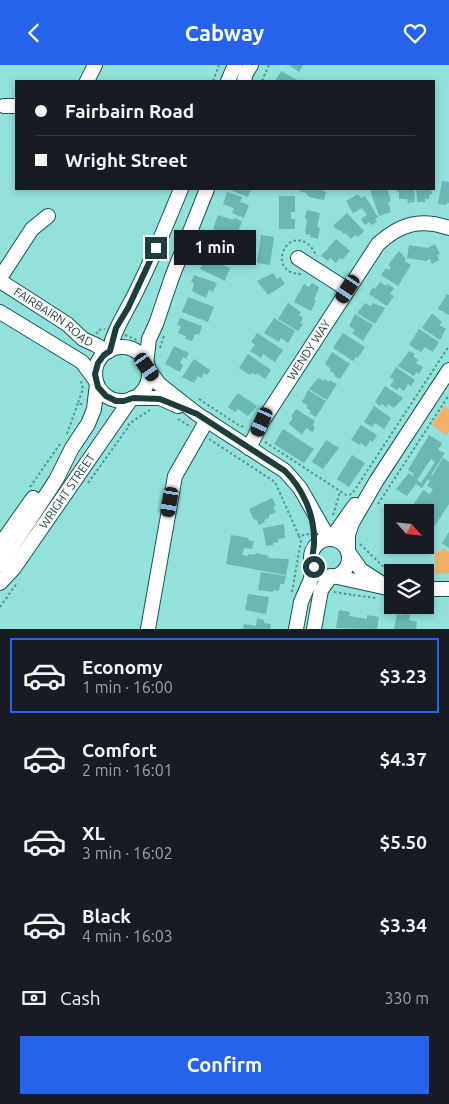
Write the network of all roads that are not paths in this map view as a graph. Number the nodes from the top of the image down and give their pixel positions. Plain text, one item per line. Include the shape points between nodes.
1 (95, 65) edge
2 (235, 65) edge
3 (251, 65) edge
4 (88, 80) edge
5 (228, 80) edge
6 (244, 80) edge
7 (181, 190) edge
8 (207, 190) edge
9 (48, 216) dead end
10 (449, 228) edge
11 (298, 258) dead end
12 (0, 280) edge
13 (348, 289) junction
14 (0, 312) edge
15 (108, 352) junction
16 (147, 366) junction
17 (449, 370) edge
18 (96, 382) junction
19 (132, 399) junction
20 (203, 425) junction
21 (246, 446) junction
22 (65, 463) junction
23 (377, 479) junction
24 (305, 497) junction
25 (344, 518) junction
26 (330, 539) junction
27 (0, 545) edge
28 (352, 549) junction
29 (312, 555) junction
30 (0, 565) edge
31 (332, 576) junction
32 (384, 580) edge
33 (0, 583) edge
34 (384, 583) edge
35 (434, 589) edge
36 (449, 589) edge
37 (148, 629) edge
38 (296, 629) edge
39 (314, 629) edge

1 - 4 street
2 - 5 street
3 - 6 street
7 - 15 street
8 - 16 street via 147,344
9 - 12 street via 32,229
10 - 13 street, WENDY WAY via 436,223 415,223 391,232 378,244
11 - 13 street
12 - 15 street, FAIRBAIRN ROAD
13 - 21 street, WENDY WAY
14 - 18 street, FAIRBAIRN ROAD via 84,364
15 - 16 street via 131,349
15 - 18 street via 96,367
16 - 19 street via 146,385
16 - 20 street via 160,384
17 - 23 street
18 - 19 street via 109,398 120,401
18 - 22 street, WRIGHT STREET via 94,409
19 - 20 street via 165,400
19 - 33 street, WRIGHT STREET via 14,568
20 - 21 street
20 - 37 street via 175,476
21 - 24 street via 285,471
22 - 27 street, WRIGHT STREET via 53,468
22 - 30 street, WRIGHT STREET
23 - 25 street
23 - 28 street via 350,529 348,538
24 - 25 street via 327,517
24 - 26 street
24 - 29 street via 314,533
25 - 26 street
26 - 28 street
26 - 29 street via 318,543
28 - 31 street via 346,568
28 - 32 street via 361,570
29 - 31 street via 316,570
29 - 38 street via 311,579 301,602
31 - 34 street
31 - 39 street via 321,590
35 - 36 street

